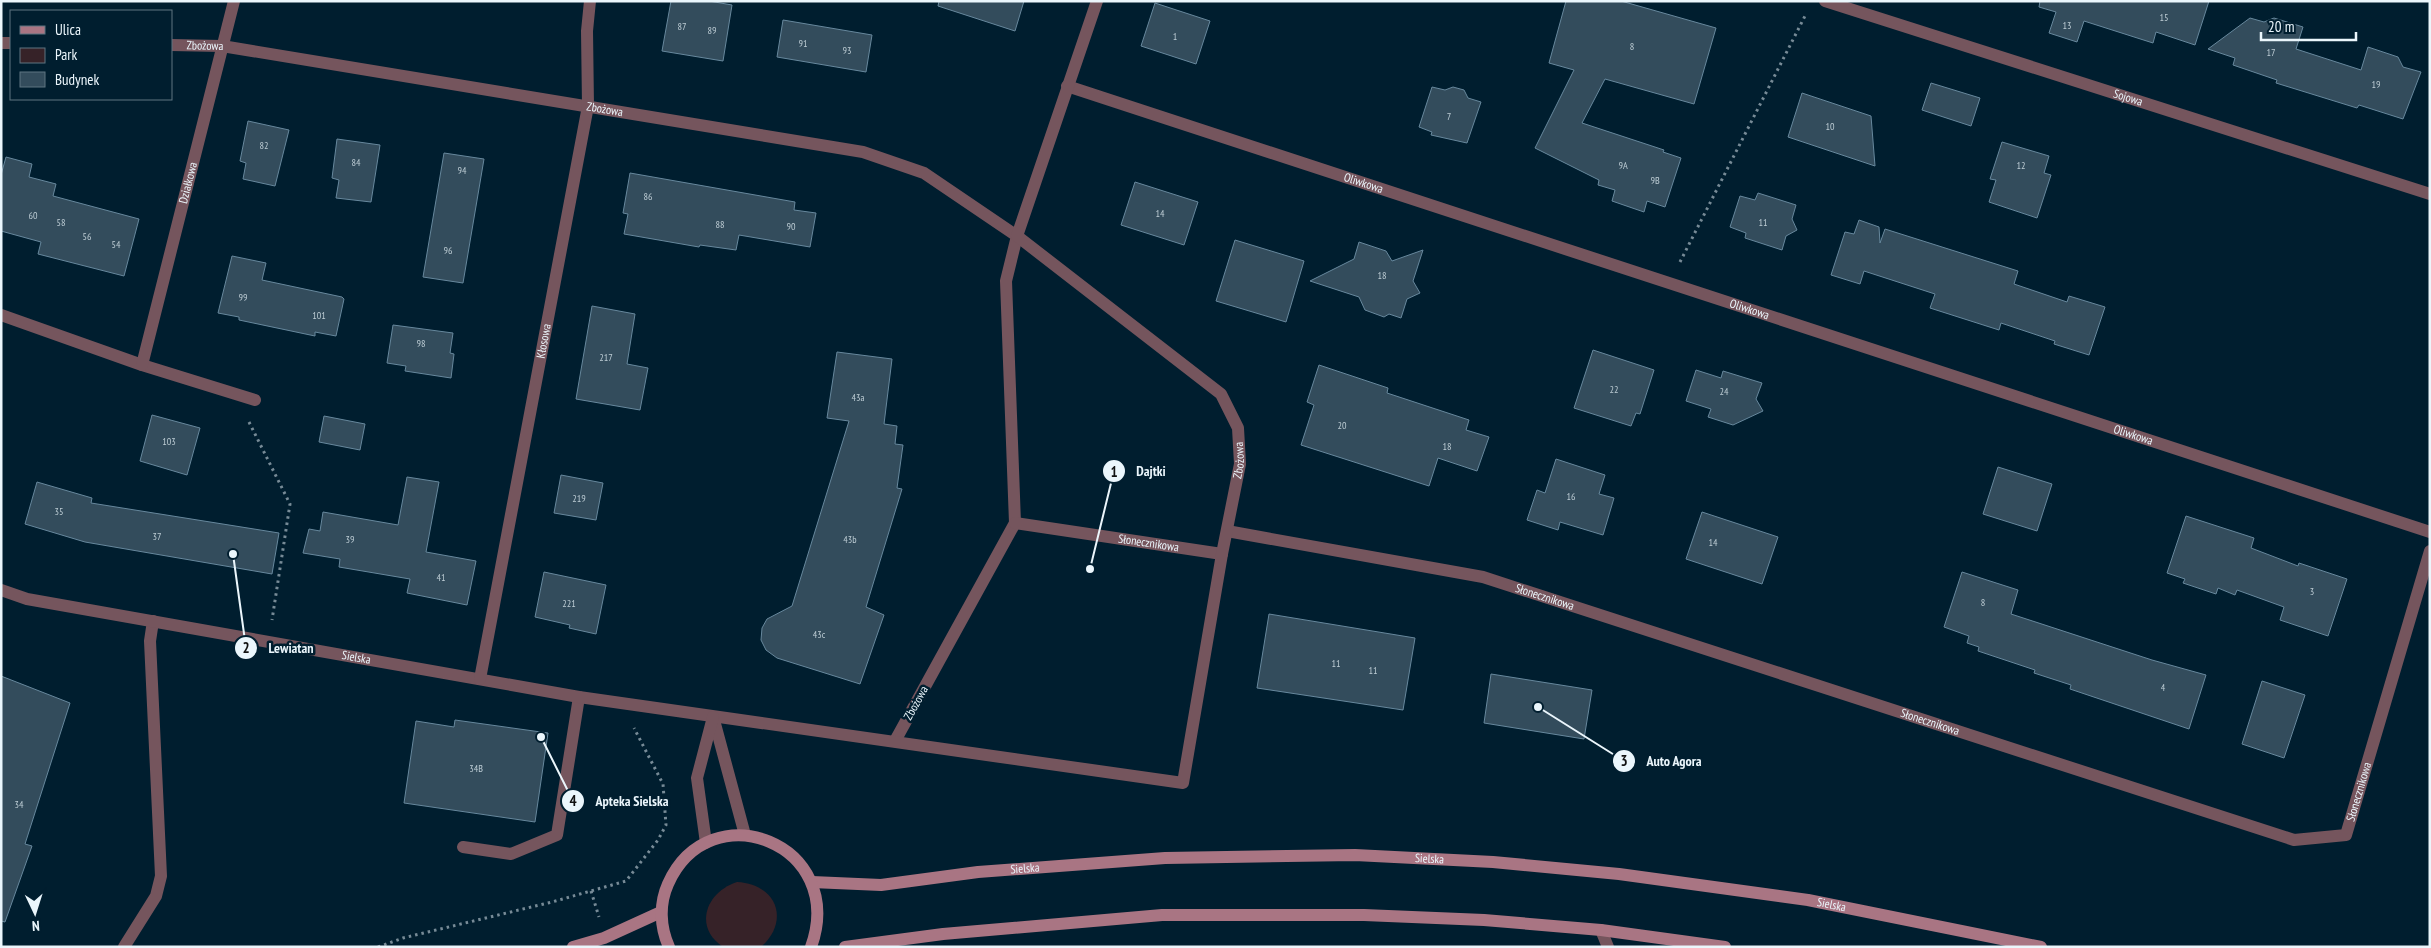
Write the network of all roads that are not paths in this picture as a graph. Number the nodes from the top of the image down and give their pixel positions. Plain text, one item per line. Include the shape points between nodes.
1 (234, 1) edge
2 (590, 1) edge
3 (1097, 1) edge
4 (1825, 1) edge
5 (172, 46) edge
6 (222, 46) junction
7 (1068, 86) junction
8 (588, 106) junction
9 (2430, 194) edge
10 (1017, 236) junction
11 (1, 315) edge
12 (142, 365) junction
13 (254, 400) dead end
14 (1015, 523) junction
15 (1226, 531) junction
16 (2430, 532) edge
17 (2430, 551) edge
18 (1222, 554) junction
19 (1, 590) edge
20 (153, 621) junction
21 (480, 679) junction
22 (579, 697) junction
23 (713, 717) junction
24 (895, 741) junction
25 (1182, 783) joint
26 (745, 835) junction
27 (706, 843) junction
28 (463, 847) dead end
29 (812, 882) junction
30 (661, 912) junction
31 (1601, 930) junction
32 (1666, 942) edge
33 (124, 947) edge
34 (573, 947) edge
35 (669, 947) edge
36 (811, 947) edge
37 (845, 947) edge
38 (1608, 947) edge
39 (1725, 947) edge
40 (2041, 947) edge

1 - 6 street, Działkowa
2 - 8 street, Kłosowa
3 - 7 street
4 - 9 street, Sojowa
5 - 6 street, Zbożowa
6 - 8 street, Zbożowa
6 - 12 street, Działkowa
7 - 10 street
7 - 16 street, Oliwkowa
8 - 10 street, Zbożowa via 863,152 924,173
8 - 21 street, Kłosowa
10 - 14 street via 1006,281
10 - 15 street, Zbożowa via 1221,394 1238,428 1240,464
11 - 12 street
12 - 13 street
14 - 18 street, Słonecznikowa
14 - 24 street, Zbożowa
15 - 17 street, Słonecznikowa via 1483,577 2294,840 2346,836
15 - 18 street, Zbożowa
18 - 25 street, Zbożowa
19 - 20 street, Sielska via 27,599
20 - 21 street, Sielska
20 - 33 street via 150,641 162,876 156,896
21 - 22 street, Sielska
22 - 23 street, Sielska
22 - 28 street via 557,835 511,854
23 - 24 street, Sielska
23 - 26 street
23 - 27 street via 698,778
24 - 25 street, Sielska
26 - 27 main road via 725,836
26 - 29 main road via 785,849
27 - 30 main road via 688,855 674,871 665,891
29 - 36 main road via 818,905 817,929
29 - 40 main road, Sielska via 881,885 978,872 1165,858 1375,856 1493,862 1619,874 1789,897
30 - 34 main road via 604,938
30 - 35 main road
31 - 32 main road
31 - 37 main road via 1484,920 1364,915 1162,915 943,934
31 - 38 street
32 - 39 main road

